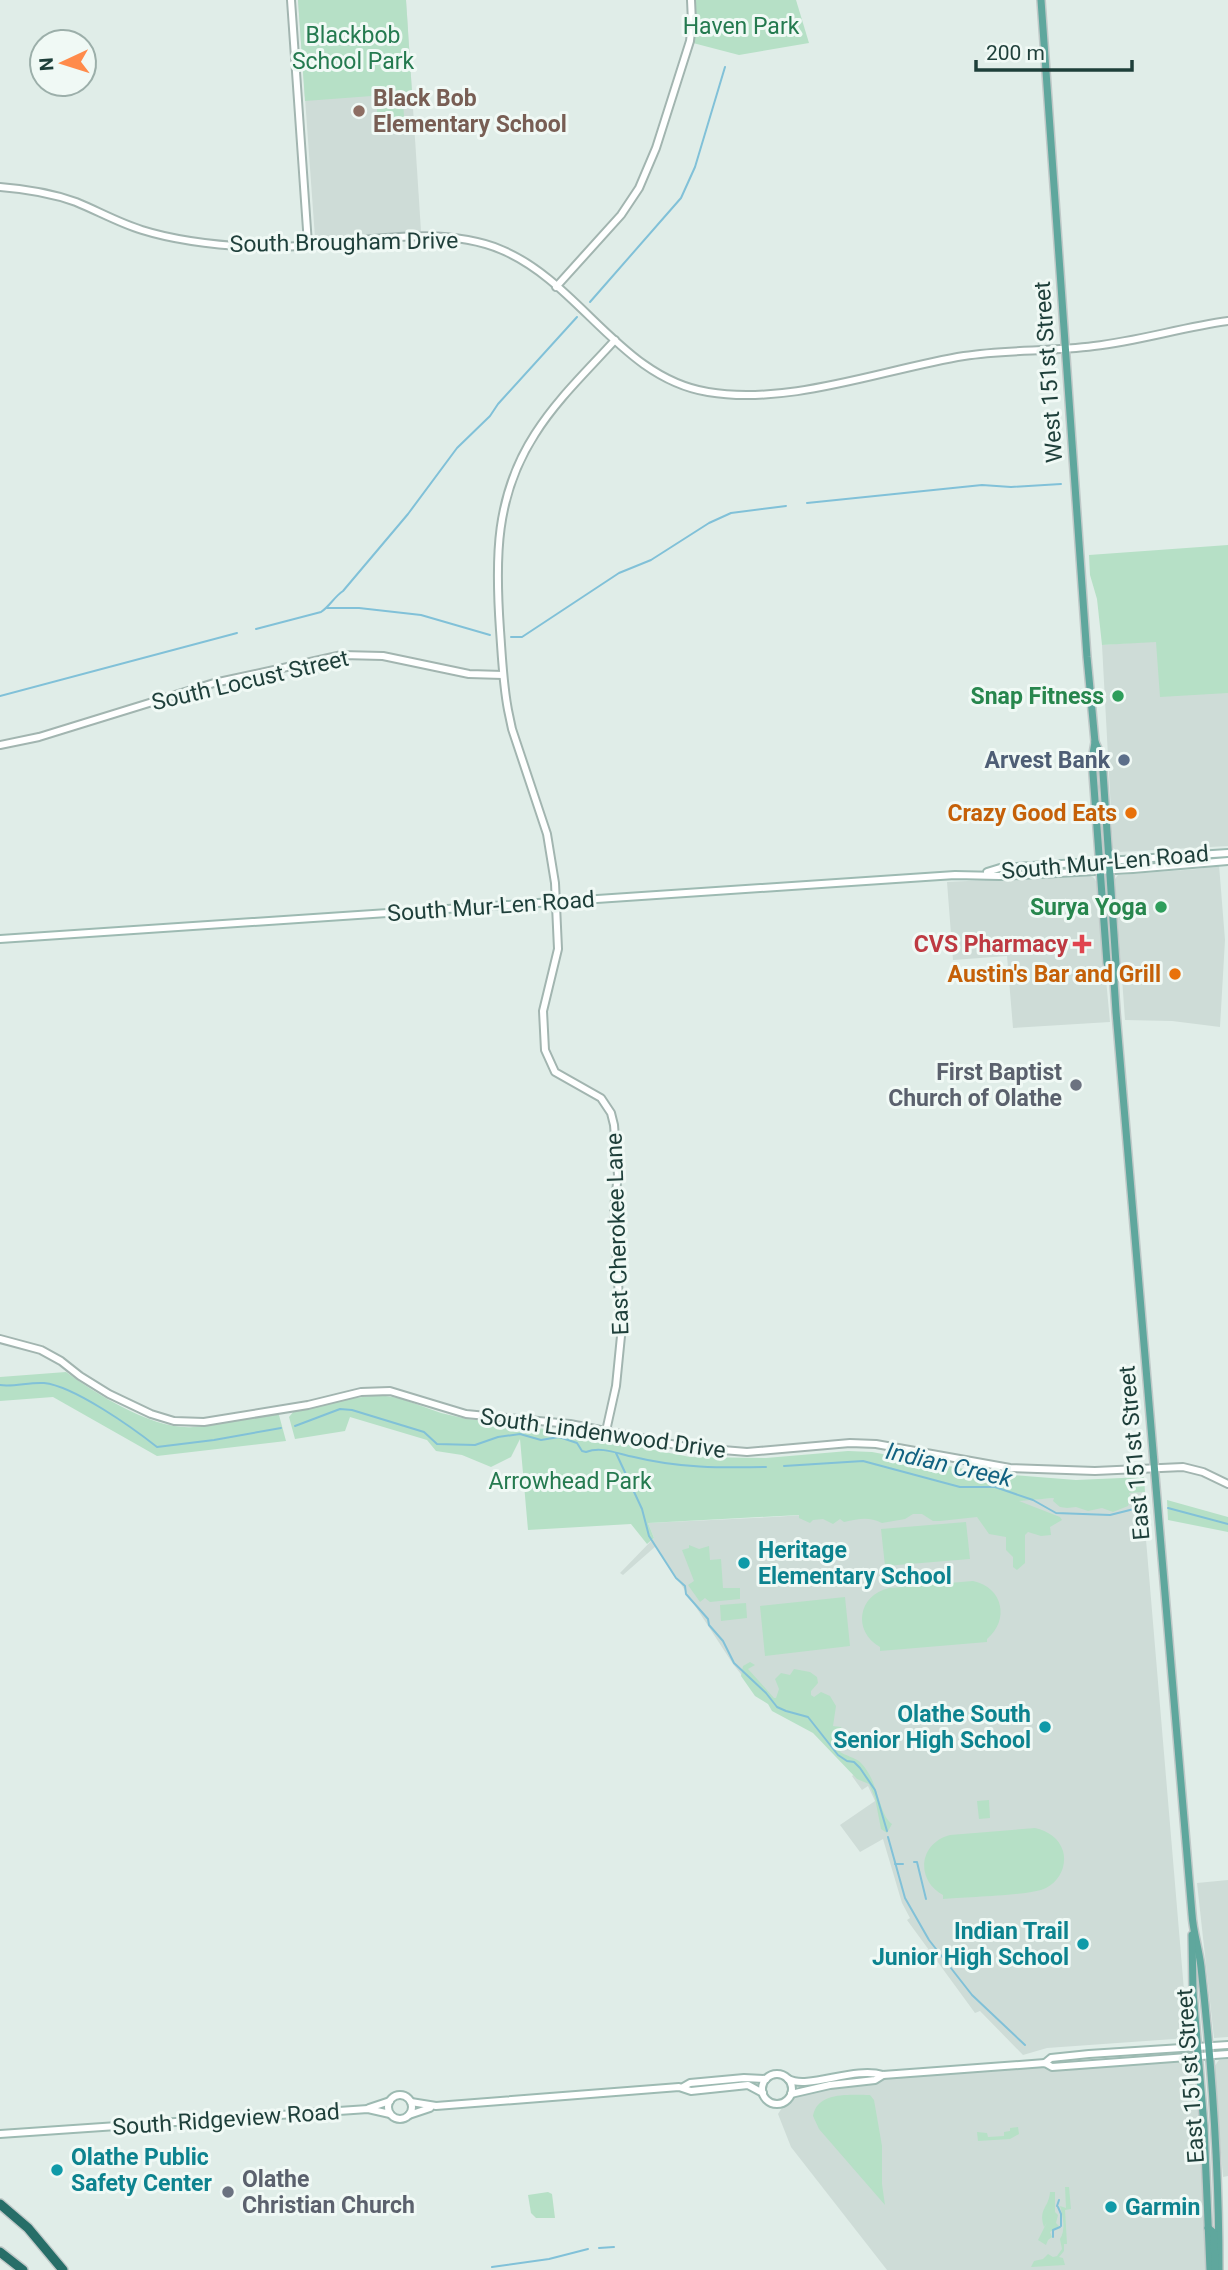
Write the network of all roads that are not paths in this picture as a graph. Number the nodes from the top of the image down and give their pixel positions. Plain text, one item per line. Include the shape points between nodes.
1 (291, 0) edge
2 (691, 0) edge
3 (1041, 0) edge
4 (0, 187) edge
5 (309, 244) junction
6 (556, 287) junction
7 (1228, 321) edge
8 (615, 340) junction
9 (1065, 348) junction
10 (503, 675) junction
11 (1095, 742) junction
12 (0, 746) edge
13 (1228, 853) edge
14 (1201, 854) junction
15 (1100, 861) junction
16 (1109, 861) junction
17 (1228, 861) edge
18 (1166, 867) junction
19 (1100, 870) junction
20 (1109, 870) junction
21 (982, 874) junction
22 (556, 902) junction
23 (0, 939) edge
24 (1114, 981) junction
25 (0, 1339) edge
26 (606, 1431) junction
27 (1155, 1468) junction
28 (1228, 1483) edge
29 (1192, 1923) junction
30 (1228, 2045) edge
31 (1198, 2047) junction
32 (1209, 2051) junction
33 (1228, 2054) edge
34 (1198, 2056) junction
35 (1045, 2063) junction
36 (883, 2074) junction
37 (788, 2078) junction
38 (766, 2079) junction
39 (683, 2087) junction
40 (763, 2093) junction
41 (791, 2094) junction
42 (390, 2101) junction
43 (411, 2102) junction
44 (436, 2106) junction
45 (368, 2109) junction
46 (390, 2114) junction
47 (409, 2115) junction
48 (0, 2134) edge
49 (1205, 2144) junction
50 (0, 2204) edge
51 (1219, 2222) junction
52 (0, 2252) edge
53 (23, 2270) edge
54 (63, 2270) edge
55 (1215, 2270) edge

1 - 5 street
2 - 6 street via 690,41 649,168 621,215
3 - 9 main road, West 151st Street
4 - 5 street, South Brougham Drive via 59,196 165,236 254,247
5 - 6 street, South Brougham Drive via 462,237 514,255
6 - 8 street, South Brougham Drive
7 - 9 street, South Brougham Drive
8 - 9 street, South Brougham Drive via 669,379 706,392 739,396 807,388 967,355
8 - 10 street, East Cherokee Lane via 537,431 510,486 496,562
9 - 11 main road, West 151st Street
10 - 12 street, South Locust Street via 468,674 383,656 342,655 214,683
10 - 22 street, East Cherokee Lane via 512,729 547,834
11 - 15 main road, West 151st Street via 1092,760
11 - 16 main road, West 151st Street via 1102,758
13 - 14 street, South Mur-Len Road
14 - 16 street, South Mur-Len Road
14 - 18 street via 1198,859
15 - 16 street, South Mur-Len Road
15 - 19 main road, East 151st Street
15 - 21 street, South Mur-Len Road via 1000,868
16 - 20 main road, West 151st Street
17 - 18 street, South Mur-Len Road
18 - 20 street, South Mur-Len Road
19 - 20 street, South Mur-Len Road
19 - 21 street, South Mur-Len Road
19 - 24 main road, East 151st Street via 1107,963
20 - 24 main road, East 151st Street
21 - 22 street, South Mur-Len Road
22 - 23 street, South Mur-Len Road
22 - 26 street, East Cherokee Lane via 558,949 543,1011 545,1050 555,1072 604,1101 614,1121 617,1150 614,1217 621,1336 617,1386
24 - 27 main road, East 151st Street
25 - 26 street, South Lindenwood Drive via 41,1350 109,1394 174,1422 204,1422 377,1391 466,1414
26 - 27 street, South Lindenwood Drive via 734,1452 850,1443 1010,1468 1068,1472
27 - 28 street, South Lindenwood Drive via 1183,1467
27 - 29 main road, East 151st Street
29 - 31 main road, East 151st Street
29 - 32 main road, East 151st Street via 1201,1963
30 - 32 street
31 - 32 street
31 - 34 main road, East 151st Street
31 - 35 street via 1053,2057
32 - 33 street
32 - 34 street
32 - 51 main road, East 151st Street
34 - 35 street via 1052,2067
34 - 49 main road, East 151st Street
35 - 36 street
36 - 37 street via 852,2073 801,2083
36 - 41 street via 875,2080
37 - 38 street via 777,2074
37 - 41 street
38 - 39 street
38 - 40 street
39 - 40 street via 691,2091 748,2085
39 - 44 street
40 - 41 street via 776,2103
42 - 43 street via 402,2096
42 - 45 street
42 - 46 street
43 - 44 street
43 - 47 street
44 - 47 street
45 - 46 street
45 - 48 street, South Ridgeview Road
46 - 47 street via 400,2119
49 - 51 main road via 1210,2157 1212,2209
49 - 55 main road, East 151st Street via 1208,2228
50 - 54 highway via 29,2228
51 - 55 main road, East 151st Street
52 - 53 highway

